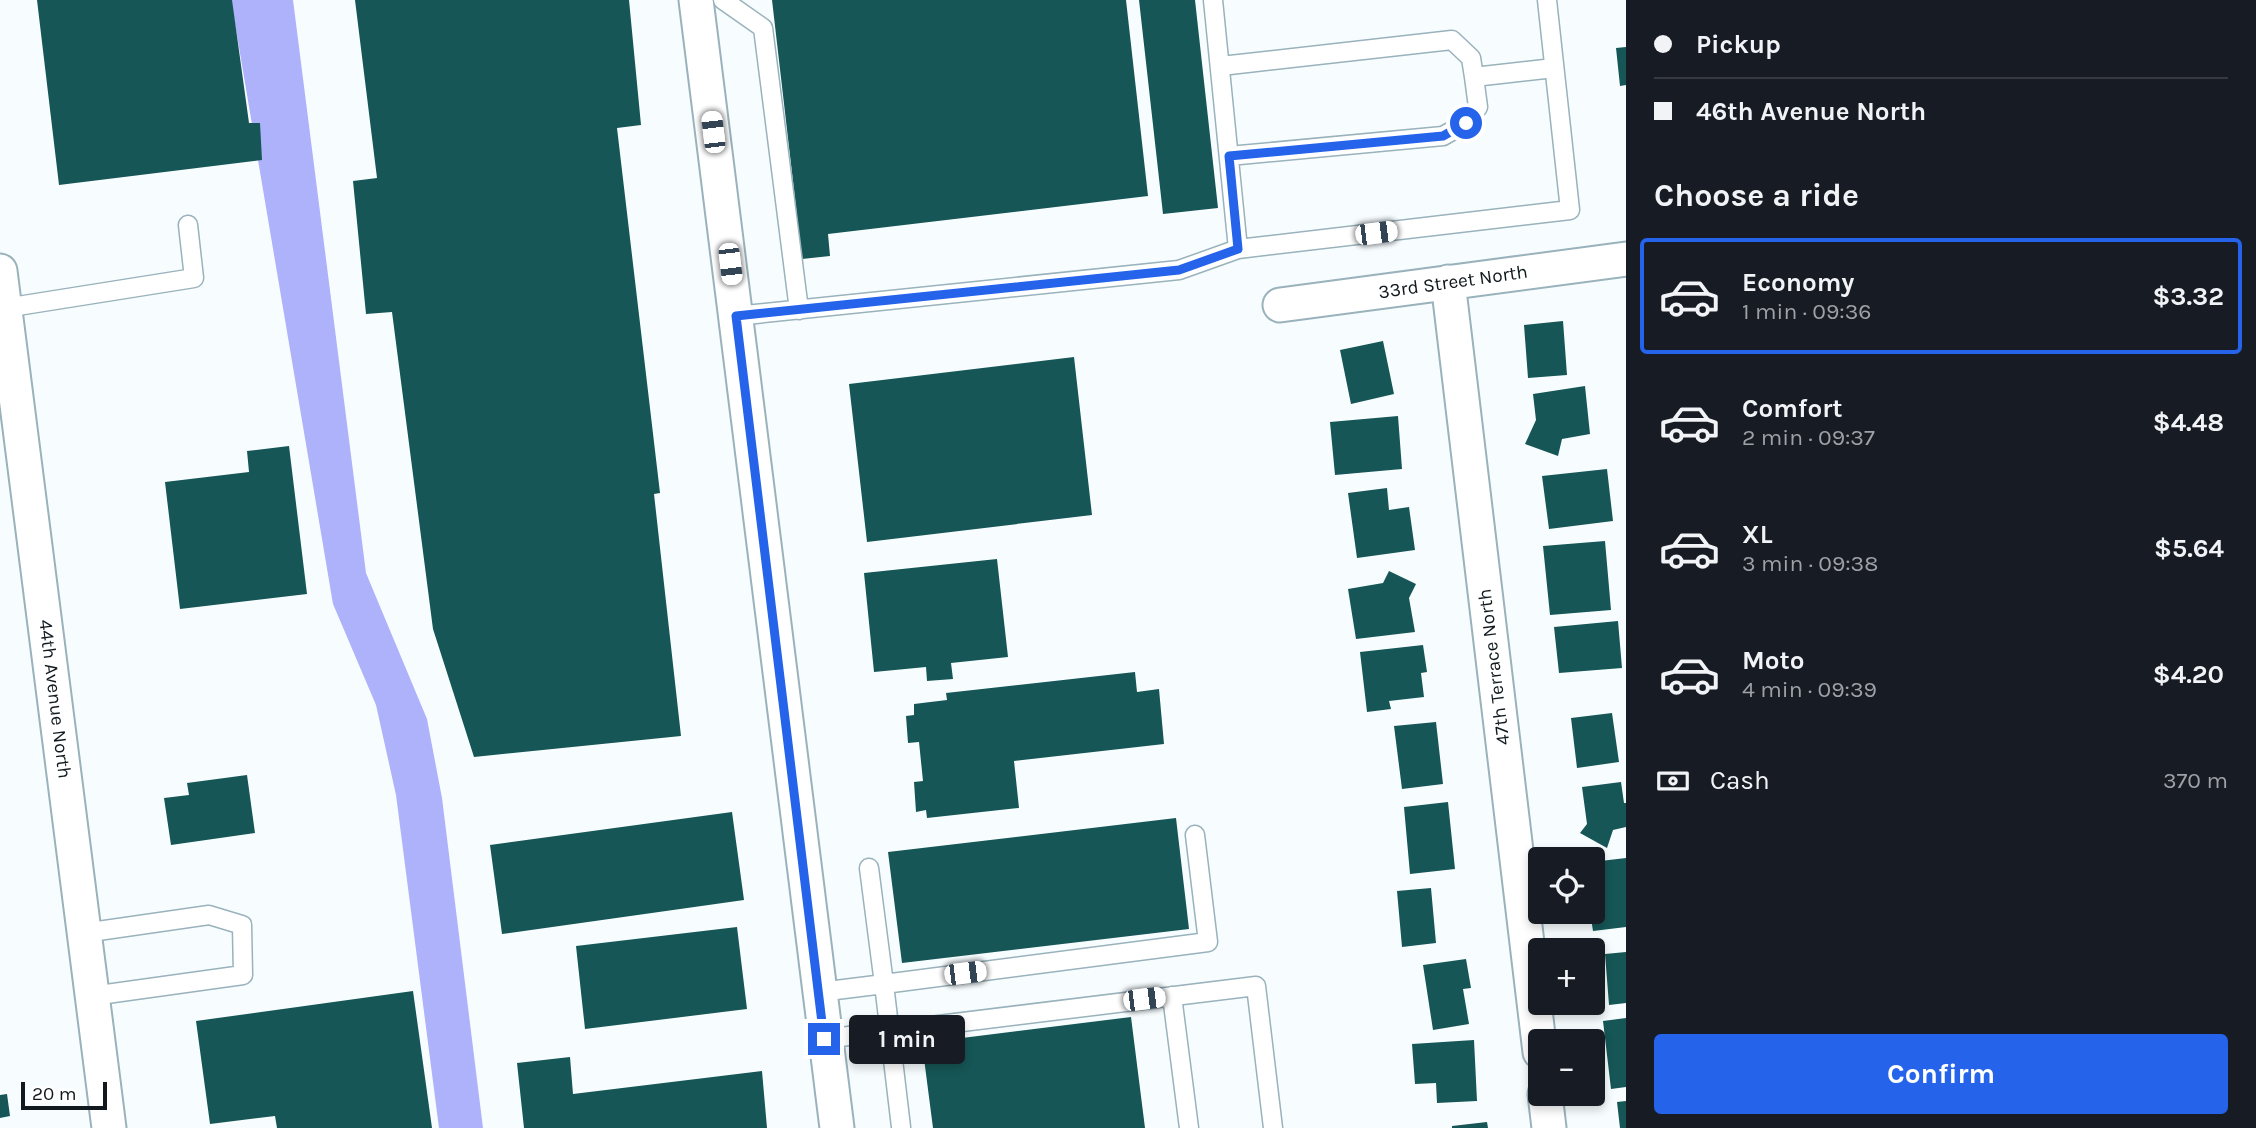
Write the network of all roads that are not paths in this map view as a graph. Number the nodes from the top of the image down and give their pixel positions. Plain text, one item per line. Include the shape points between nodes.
1 (696, 0) edge
2 (723, 0) edge
3 (1213, 0) edge
4 (1547, 0) edge
5 (1221, 66) junction
6 (1554, 68) junction
7 (1474, 76) junction
8 (1229, 156) junction
9 (188, 225) dead end
10 (1238, 249) junction
11 (1626, 258) edge
12 (0, 271) edge
13 (1448, 282) junction
14 (1280, 305) dead end
15 (5, 308) junction
16 (799, 310) junction
17 (736, 316) junction
18 (8, 392) edge
19 (1195, 835) dead end
20 (869, 868) dead end
21 (84, 933) junction
22 (884, 984) junction
23 (820, 992) junction
24 (92, 996) junction
25 (1172, 996) junction
26 (1537, 1029) edge
27 (890, 1030) junction
28 (824, 1039) junction
29 (1546, 1106) edge
30 (901, 1127) edge
31 (109, 1128) edge
32 (837, 1128) edge
33 (1189, 1128) edge
34 (1273, 1128) edge
35 (1549, 1128) edge

1 - 17 street
2 - 16 lane via 762,28
3 - 5 lane
4 - 6 lane
5 - 7 lane via 1452,40 1471,58
5 - 8 lane
6 - 7 lane
6 - 10 lane via 1570,210
7 - 8 lane via 1478,107 1466,123 1443,136
8 - 10 lane
9 - 15 lane via 194,278
10 - 16 lane via 1179,270
11 - 13 street, 33rd Street North
12 - 15 street, 44th Avenue North
13 - 14 street, 33rd Street North
13 - 26 street, 47th Terrace North
15 - 18 street, 44th Avenue North
16 - 17 lane
17 - 23 street
18 - 21 street, 44th Avenue North
19 - 22 lane via 1208,942
20 - 22 lane
21 - 24 street, 44th Avenue North
21 - 24 lane via 209,915 242,925 243,975
22 - 23 lane
22 - 27 lane
23 - 28 street
24 - 31 street, 44th Avenue North
25 - 27 lane
25 - 33 lane
25 - 34 lane via 1256,986
27 - 28 lane
27 - 30 lane
28 - 32 street
29 - 35 street

